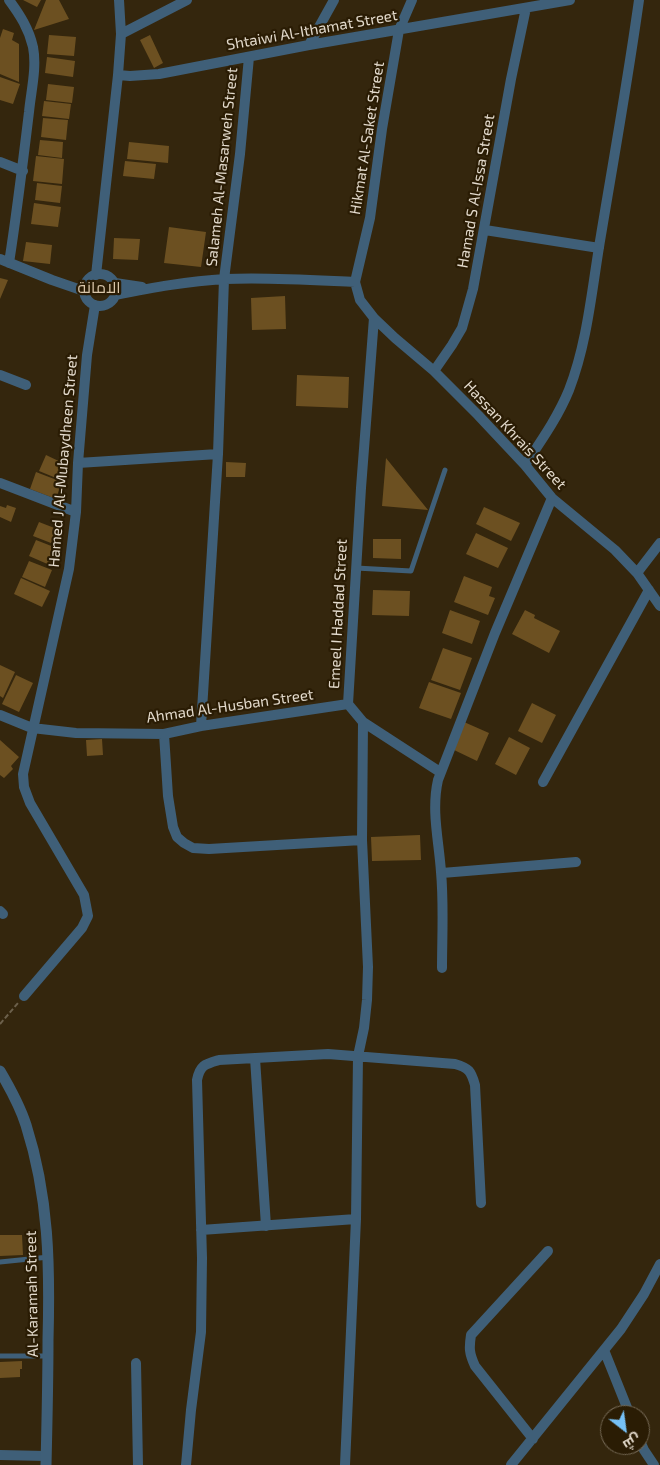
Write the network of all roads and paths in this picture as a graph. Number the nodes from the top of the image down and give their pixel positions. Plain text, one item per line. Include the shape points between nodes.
1 (9, 0) edge
2 (119, 0) edge
3 (187, 0) edge
4 (334, 0) edge
5 (412, 0) edge
6 (570, 0) edge
7 (639, 0) edge
8 (526, 8) junction
9 (399, 30) junction
10 (121, 34) junction
11 (308, 45) junction
12 (249, 57) junction
13 (118, 75) junction
14 (0, 162) edge
15 (23, 171) junction
16 (485, 230) junction
17 (599, 248) junction
18 (5, 261) edge
19 (96, 275) junction
20 (224, 279) junction
21 (355, 282) junction
22 (115, 283) junction
23 (150, 288) junction
24 (84, 291) junction
25 (115, 295) junction
26 (96, 305) junction
27 (374, 318) junction
28 (434, 371) junction
29 (0, 375) edge
30 (26, 385) dead end
31 (218, 454) junction
32 (78, 463) junction
33 (525, 465) junction
34 (445, 470) dead end
35 (0, 483) edge
36 (552, 498) junction
37 (76, 512) junction
38 (660, 543) edge
39 (356, 568) junction
40 (637, 573) junction
41 (649, 590) junction
42 (660, 606) edge
43 (348, 704) junction
44 (0, 715) edge
45 (363, 722) junction
46 (201, 726) junction
47 (32, 728) junction
48 (164, 734) junction
49 (440, 772) junction
50 (543, 782) dead end
51 (362, 840) junction
52 (576, 862) dead end
53 (442, 873) junction
54 (442, 968) dead end
55 (24, 996) joint
56 (0, 1024) edge
57 (358, 1056) junction
58 (255, 1058) junction
59 (0, 1071) edge
60 (481, 1203) dead end
61 (356, 1219) junction
62 (266, 1226) junction
63 (202, 1230) junction
64 (548, 1251) dead end
65 (49, 1257) junction
66 (0, 1262) edge
67 (660, 1264) edge
68 (604, 1350) junction
69 (0, 1356) edge
70 (48, 1356) junction
71 (136, 1364) dead end
72 (626, 1405) edge
73 (533, 1439) junction
74 (0, 1455) edge
75 (46, 1461) edge
76 (138, 1465) edge
77 (186, 1465) edge
78 (345, 1465) edge
79 (511, 1465) edge

1 - 15 street via 29,33 33,49
2 - 10 street
3 - 10 street
4 - 11 street
5 - 9 street, Hikmat Al-Saket Street
6 - 8 street, Shtaiwi Al-Ithamat Street
7 - 17 street
8 - 9 street, Shtaiwi Al-Ithamat Street
8 - 16 street, Hamad S Al-Issa Street
9 - 11 street, Shtaiwi Al-Ithamat Street
9 - 21 street, Hikmat Al-Saket Street via 370,218
10 - 13 street
11 - 12 street, Shtaiwi Al-Ithamat Street
12 - 13 street, Shtaiwi Al-Ithamat Street via 159,74
12 - 20 street, Salameh Al-Masarweh Street
13 - 19 street
14 - 15 street
15 - 18 street
16 - 17 street
16 - 28 street, Hamad S Al-Issa Street via 462,328
17 - 33 street via 587,322 569,390 553,423
18 - 24 street
19 - 22 street via 109,276
19 - 24 street via 88,280
20 - 21 street
20 - 23 street
20 - 31 street, Salameh Al-Masarweh Street
21 - 27 street, Hassan Khrais Street via 364,308
22 - 23 street
22 - 25 street
23 - 25 street
24 - 26 street via 89,301
25 - 26 street via 107,304
26 - 32 street, Hamed J Al-Mubaydheen Street via 87,355
27 - 28 street, Hassan Khrais Street
27 - 39 street, Emeel I Haddad Street
28 - 33 street, Hassan Khrais Street
29 - 30 street
31 - 32 street
31 - 46 street, Salameh Al-Masarweh Street
32 - 37 street, Hamed J Al-Mubaydheen Street
33 - 36 street, Hassan Khrais Street
34 - 39 lane via 411,571
35 - 37 street
36 - 40 street, Hassan Khrais Street via 615,550
36 - 49 street
37 - 47 street, Hamed J Al-Mubaydheen Street via 69,569
38 - 40 street
39 - 43 street, Emeel I Haddad Street
40 - 41 street, Hassan Khrais Street
41 - 42 street, Hassan Khrais Street
41 - 50 street
43 - 45 street, Emeel I Haddad Street
43 - 46 street, Ahmad Al-Husban Street
44 - 47 street, Ahmad Al-Husban Street
45 - 49 street, Emeel I Haddad Street
45 - 51 street
46 - 48 street, Ahmad Al-Husban Street
47 - 48 street, Ahmad Al-Husban Street via 76,733
47 - 55 street, Hamed J Al-Mubaydheen Street via 23,774 24,787 30,803 84,895 88,916 82,928
48 - 51 street via 173,827 178,837 193,848
49 - 53 street via 435,810
51 - 57 street via 368,967 364,1028
52 - 53 street
53 - 54 street
55 - 56 path
57 - 58 street via 328,1054
57 - 60 street via 454,1064 468,1069 475,1085
57 - 61 street
58 - 62 street
58 - 63 street via 219,1060 208,1063 199,1072
59 - 65 street, Al-Karamah Street via 26,1125 41,1186
61 - 62 street
61 - 78 street
62 - 63 street
63 - 77 street via 201,1332
64 - 73 street via 471,1335 469,1345 474,1366
65 - 66 lane
65 - 70 street, Al-Karamah Street
67 - 68 street via 644,1294
68 - 72 street
68 - 73 street
69 - 70 lane
70 - 75 street, Al-Karamah Street
71 - 76 street
73 - 79 street
74 - 75 street

